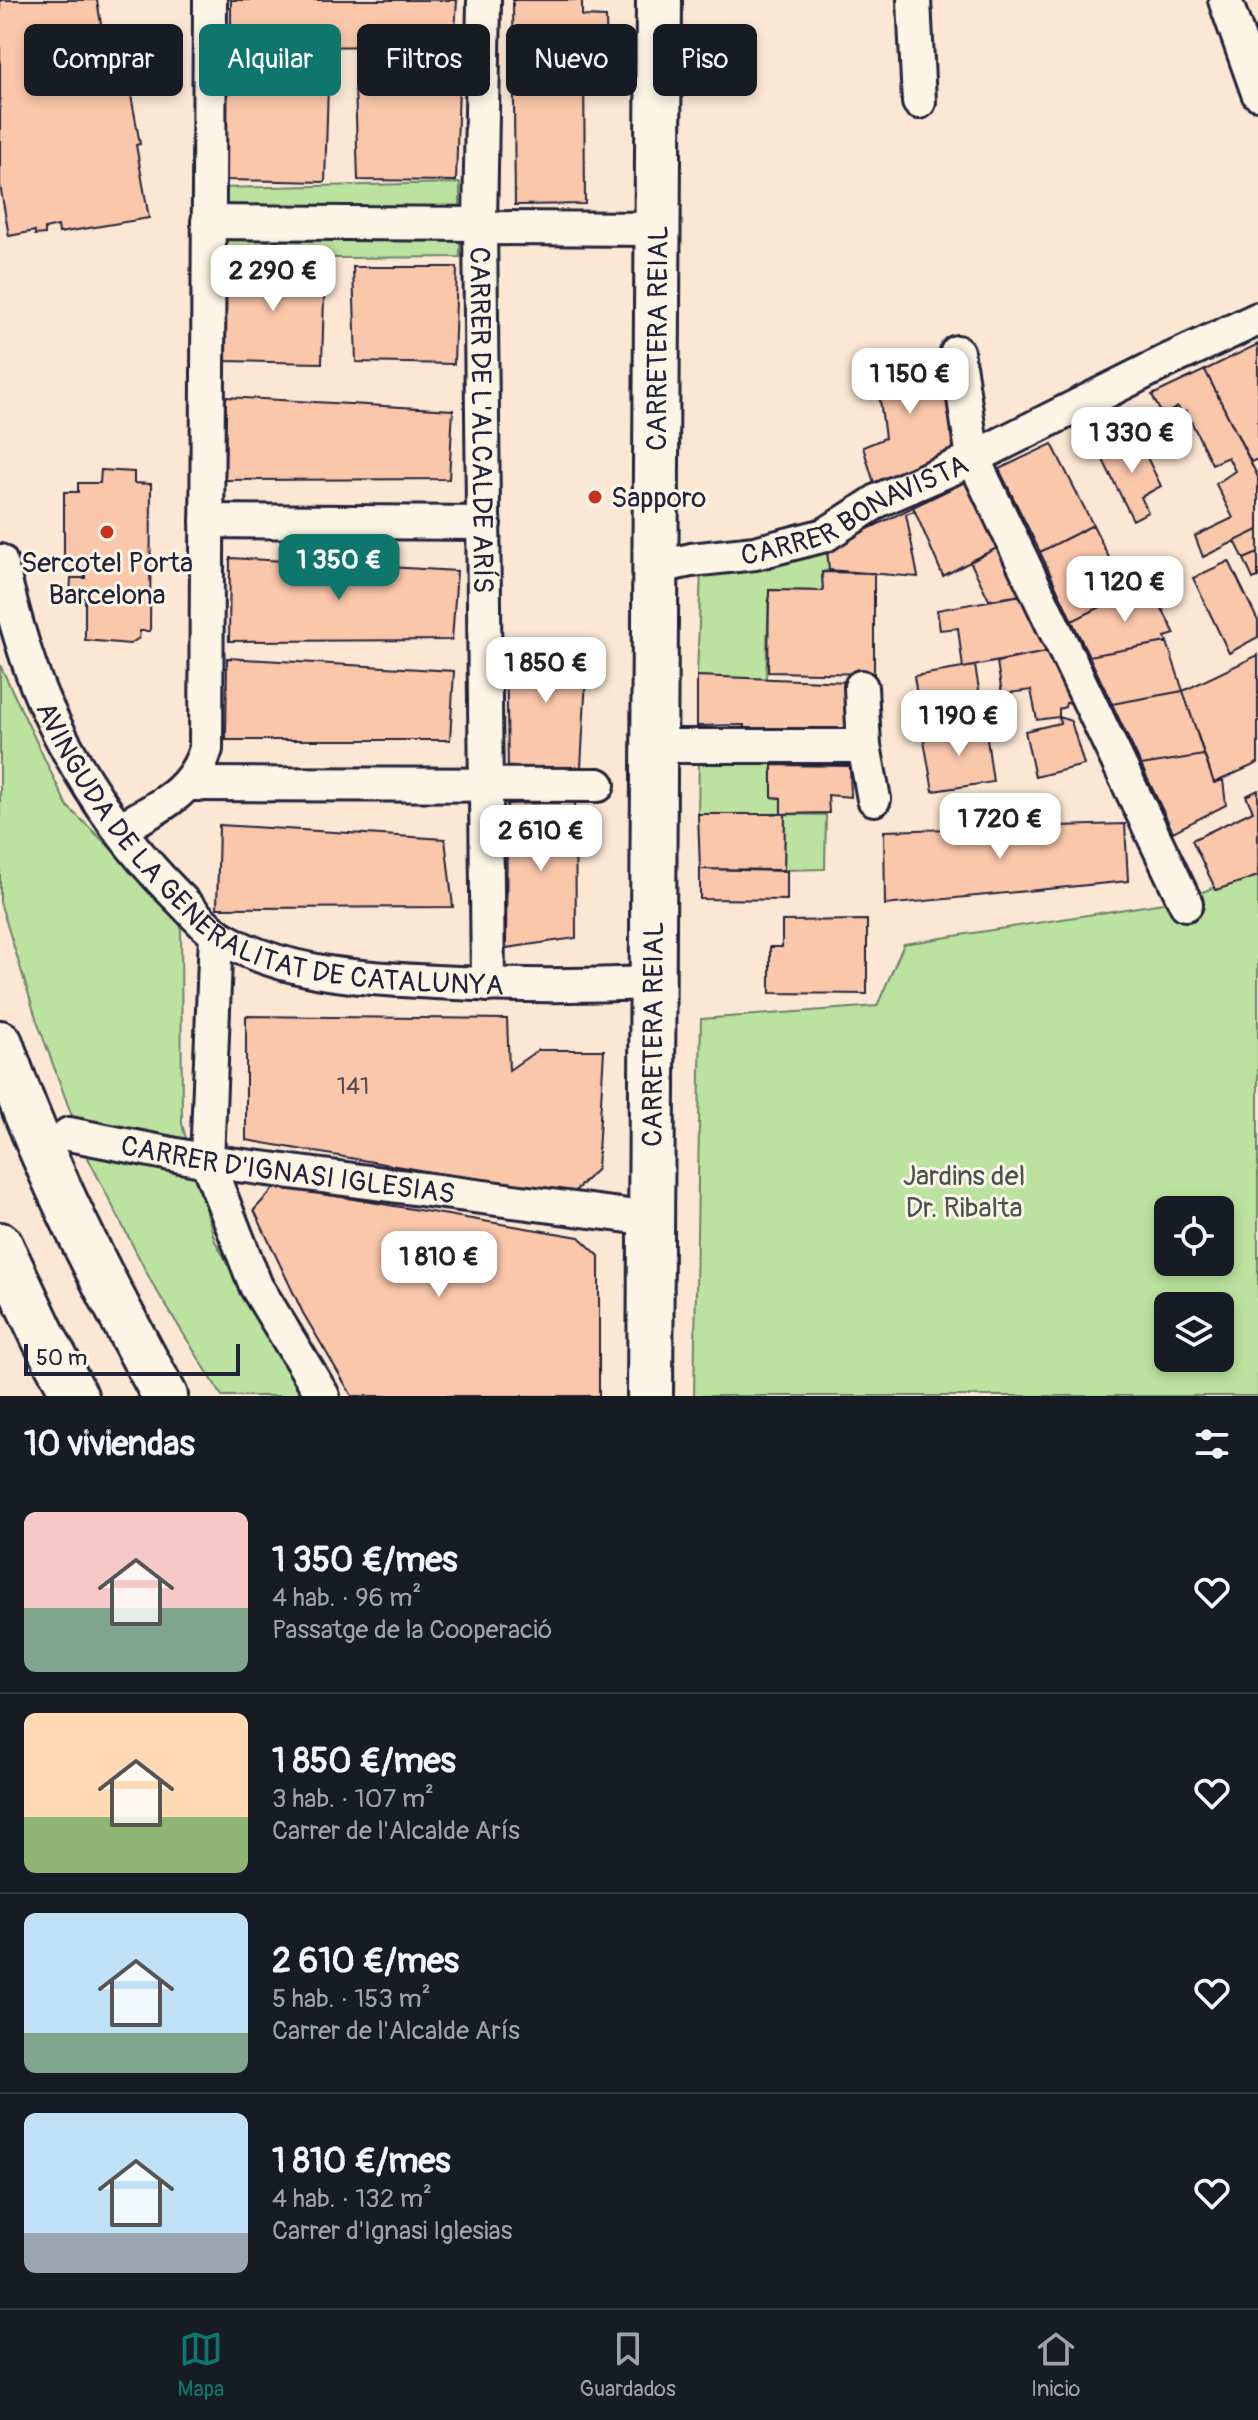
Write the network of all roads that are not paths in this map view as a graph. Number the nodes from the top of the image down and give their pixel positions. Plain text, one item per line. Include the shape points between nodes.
1 (210, 0) edge
2 (484, 0) edge
3 (659, 0) edge
4 (914, 0) edge
5 (1225, 0) edge
6 (1258, 93) edge
7 (919, 102) dead end
8 (208, 222) junction
9 (480, 226) junction
10 (657, 229) junction
11 (1258, 319) edge
12 (957, 352) dead end
13 (973, 458) junction
14 (207, 521) junction
15 (484, 523) junction
16 (0, 561) edge
17 (655, 568) junction
18 (861, 687) dead end
19 (654, 746) junction
20 (864, 746) junction
21 (189, 784) junction
22 (598, 785) dead end
23 (486, 786) junction
24 (874, 799) dead end
25 (120, 829) junction
26 (1186, 904) dead end
27 (216, 934) junction
28 (653, 983) junction
29 (488, 985) junction
30 (0, 1043) edge
31 (69, 1134) dead end
32 (207, 1161) junction
33 (651, 1219) junction
34 (0, 1245) edge
35 (75, 1396) edge
36 (165, 1396) edge
37 (323, 1396) edge
38 (650, 1396) edge

1 - 8 street
2 - 9 street, CARRER DE L'ALCALDE ARÍS
3 - 10 main road, CARRETERA REIAL
4 - 7 street
5 - 6 street
8 - 9 street
8 - 14 street
9 - 10 street
9 - 15 street, CARRER DE L'ALCALDE ARÍS
10 - 17 main road, CARRETERA REIAL
11 - 13 street, CARRER BONAVISTA
12 - 13 street
13 - 17 street, CARRER BONAVISTA via 879,500 825,535 755,553
13 - 26 street
14 - 15 street
14 - 21 street via 206,749
15 - 23 street, CARRER DE L'ALCALDE ARÍS
16 - 25 street, AVINGUDA DE LA GENERALITAT DE CATALUNYA via 43,698 77,768
17 - 19 main road, CARRETERA REIAL
18 - 20 street
19 - 20 street
19 - 28 main road, CARRETERA REIAL
20 - 24 street
21 - 23 street
21 - 25 street
22 - 23 street
23 - 29 street, CARRER DE L'ALCALDE ARÍS
25 - 27 street, AVINGUDA DE LA GENERALITAT DE CATALUNYA via 158,877
27 - 29 street, AVINGUDA DE LA GENERALITAT DE CATALUNYA via 271,960 353,978
27 - 32 street
28 - 29 street, AVINGUDA DE LA GENERALITAT DE CATALUNYA
28 - 33 main road, CARRETERA REIAL
30 - 36 main road via 58,1187
31 - 32 street, CARRER D'IGNASI IGLESIAS
32 - 33 street, CARRER D'IGNASI IGLESIAS
32 - 37 street via 256,1286
33 - 38 main road, CARRETERA REIAL
34 - 35 main road

